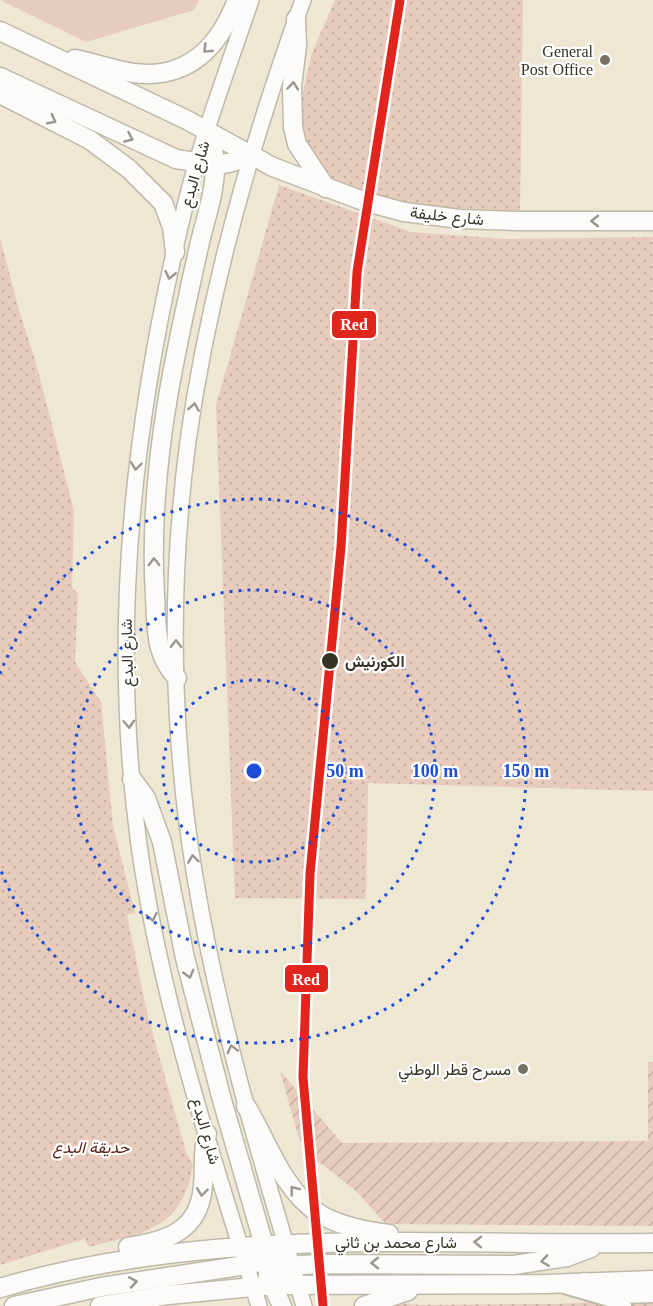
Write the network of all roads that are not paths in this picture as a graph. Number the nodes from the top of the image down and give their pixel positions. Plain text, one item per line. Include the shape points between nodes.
1 (237, 0) edge
2 (251, 0) edge
3 (303, 0) edge
4 (296, 19) junction
5 (0, 31) edge
6 (56, 57) junction
7 (0, 77) edge
8 (0, 94) edge
9 (208, 131) junction
10 (251, 156) junction
11 (206, 164) junction
12 (326, 188) junction
13 (653, 221) edge
14 (175, 252) junction
15 (177, 678) junction
16 (132, 779) junction
17 (246, 1106) junction
18 (207, 1134) junction
19 (423, 1241) junction
20 (649, 1242) edge
21 (285, 1244) junction
22 (600, 1244) junction
23 (240, 1247) junction
24 (268, 1265) junction
25 (89, 1266) junction
26 (653, 1280) edge
27 (585, 1282) junction
28 (546, 1284) junction
29 (298, 1285) junction
30 (427, 1285) junction
31 (253, 1286) junction
32 (0, 1288) edge
33 (653, 1293) edge
34 (14, 1306) edge
35 (104, 1306) edge
36 (260, 1306) edge
37 (282, 1306) edge
38 (304, 1306) edge
39 (364, 1306) edge
40 (626, 1306) edge

1 -> 6 main road via 206,52 169,72 132,73
2 - 9 main road, شارع البدع
3 - 4 main road
4 - 10 main road
12 -> 4 main road via 297,144 293,127
5 - 6 main road, شارع خليفة
6 - 9 main road, شارع خليفة
7 -> 11 main road via 176,159
8 -> 14 main road via 90,140 129,169 163,203 172,227
9 - 10 main road, شارع خليفة
9 - 11 main road via 214,153
10 - 11 main road via 229,163
10 - 12 main road, شارع خليفة
15 -> 10 main road via 178,552 188,443 212,314
11 - 14 main road, شارع البدع
15 -> 11 main road via 159,646 154,522 168,394 209,203
13 -> 12 main road, شارع خليفة via 460,219 404,212
14 -> 16 main road, شارع البدع via 156,334 130,521 126,664
17 -> 15 main road via 209,955 194,873 180,751
16 -> 18 main road, شارع البدع via 139,844 161,962
16 -> 24 main road via 146,798 162,842 184,958
19 -> 17 main road via 354,1227 316,1212 286,1178
17 - 21 main road
18 - 23 main road, شارع البدع
18 -> 25 main road via 202,1199 194,1218 167,1239 104,1254
19 - 21 main road, شارع محمد بن ثاني
22 -> 19 main road, شارع محمد بن ثاني
20 - 22 main road, شارع محمد بن ثاني
21 - 24 main road, شارع محمد بن ثاني
22 -> 24 main road via 567,1257 514,1265
23 - 24 main road, شارع محمد بن ثاني
23 - 25 main road, شارع محمد بن ثاني
24 - 29 main road, شارع محمد بن ثاني
24 - 31 main road, شارع محمد بن ثاني
34 -> 24 main road via 101,1287
24 - 37 main road
25 - 32 main road, شارع محمد بن ثاني
26 - 27 main road, شارع محمد بن ثاني
27 - 28 main road, شارع محمد بن ثاني
27 - 33 main road via 606,1293
28 - 30 main road, شارع محمد بن ثاني
28 - 40 street, شارع محمد بن ثاني
29 - 30 main road, شارع محمد بن ثاني
29 - 38 main road
30 - 39 main road
31 - 35 main road, شارع محمد بن ثاني
31 - 36 main road

